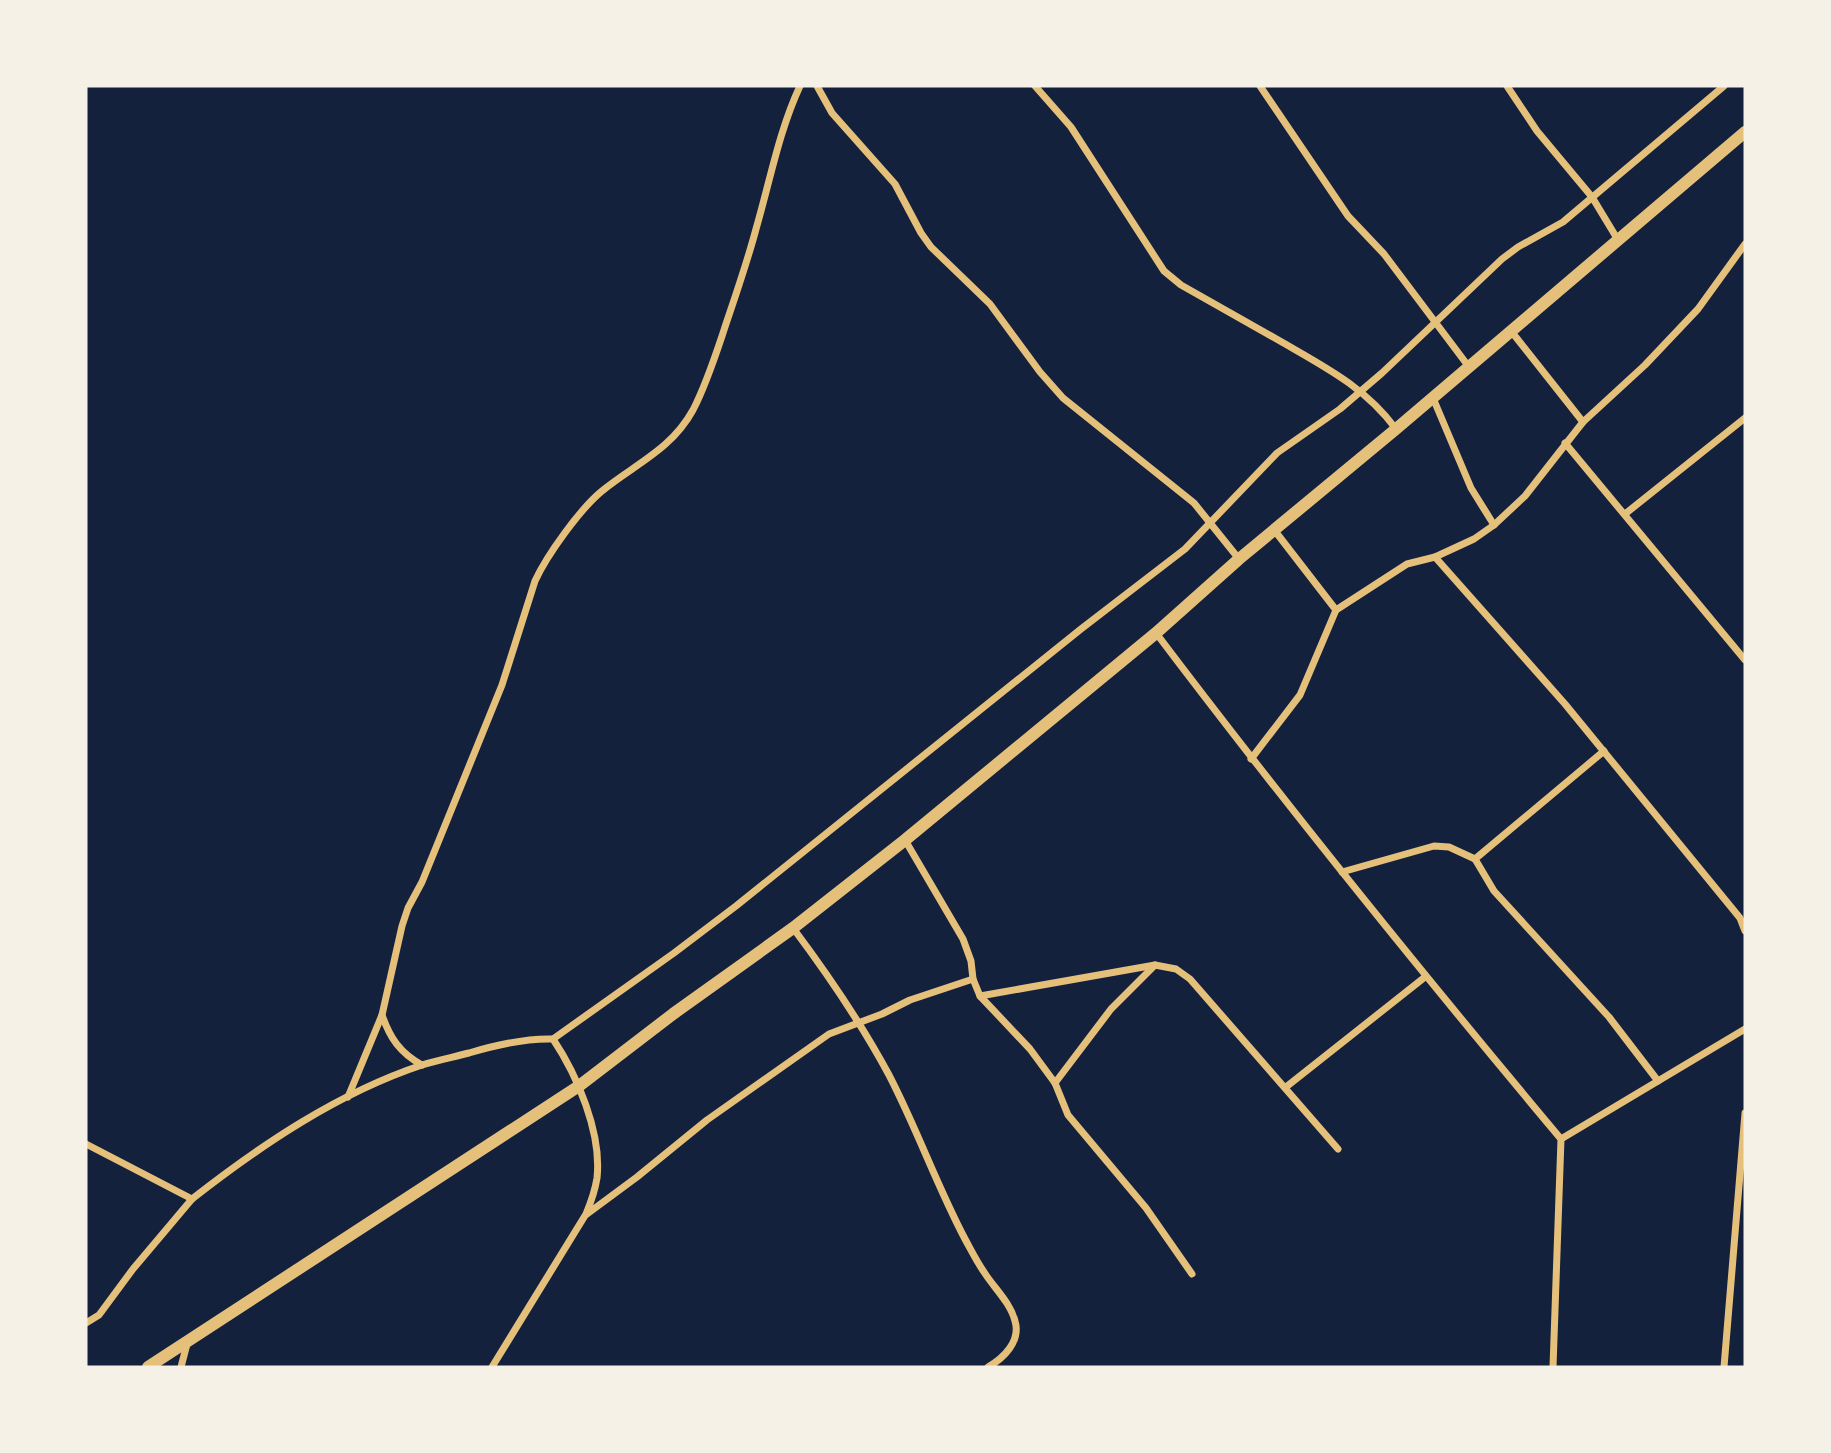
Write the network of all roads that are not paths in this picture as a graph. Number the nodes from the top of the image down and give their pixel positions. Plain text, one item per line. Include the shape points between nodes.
1 (800, 86) edge
2 (817, 86) edge
3 (1035, 86) edge
4 (1260, 86) edge
5 (1507, 86) edge
6 (1724, 86) edge
7 (1745, 132) edge
8 (1592, 197) junction
9 (1618, 240) junction
10 (1745, 244) edge
11 (1436, 323) junction
12 (1511, 331) junction
13 (1469, 367) junction
14 (1362, 391) junction
15 (1433, 398) junction
16 (1745, 418) edge
17 (1583, 422) junction
18 (1396, 429) junction
19 (1565, 443) junction
20 (1625, 514) junction
21 (1210, 523) junction
22 (1494, 525) junction
23 (1275, 531) junction
24 (1435, 557) junction
25 (1239, 559) junction
26 (1336, 610) junction
27 (1156, 633) junction
28 (1745, 660) edge
29 (1604, 751) junction
30 (1251, 759) junction
31 (905, 840) junction
32 (1475, 859) junction
33 (1342, 872) junction
34 (793, 928) junction
35 (1745, 931) edge
36 (1155, 965) junction
37 (1425, 978) junction
38 (973, 979) junction
39 (981, 996) junction
40 (382, 1015) junction
41 (859, 1021) junction
42 (1745, 1030) edge
43 (553, 1039) junction
44 (422, 1065) junction
45 (1658, 1081) junction
46 (1055, 1083) junction
47 (579, 1086) junction
48 (1286, 1087) junction
49 (348, 1097) junction
50 (1745, 1113) edge
51 (1560, 1139) junction
52 (86, 1144) edge
53 (1338, 1149) dead end
54 (192, 1199) junction
55 (586, 1214) junction
56 (1192, 1275) dead end
57 (86, 1323) edge
58 (188, 1340) junction
59 (148, 1367) edge
60 (181, 1367) edge
61 (492, 1367) edge
62 (988, 1367) edge
63 (1553, 1367) edge
64 (1724, 1367) edge

1 - 40 street via 728,319 692,410 674,436 649,459 599,493 535,580 502,685 408,908
2 - 21 street via 832,113 895,184 931,247 990,304 1063,398 1172,484
3 - 14 street via 1071,127 1164,271
4 - 11 street via 1348,216 1384,254
5 - 8 street via 1537,131
6 - 8 street
7 - 9 highway
8 - 9 street
8 - 11 street via 1563,222 1502,259
9 - 12 highway
10 - 17 street via 1698,309
11 - 13 street
11 - 14 street
12 - 13 highway
12 - 17 street
13 - 15 highway
14 - 18 street
14 - 21 street via 1277,453
15 - 18 highway
15 - 22 street via 1471,488
16 - 20 street
17 - 19 street
18 - 23 highway
19 - 20 street
19 - 22 street via 1525,496
20 - 28 street
21 - 25 street
21 - 43 street via 1185,549 736,906
22 - 24 street
23 - 25 highway
23 - 26 street
24 - 26 street via 1407,564
24 - 29 street
25 - 27 highway
26 - 30 street via 1300,695
27 - 30 street
27 - 31 highway
29 - 32 street
29 - 35 street via 1740,918
30 - 33 street
31 - 34 highway
31 - 38 street via 963,939
32 - 33 street via 1449,847 1434,846
32 - 45 street via 1494,891 1609,1017
33 - 37 street
34 - 41 street
34 - 47 highway
36 - 39 street
36 - 46 street via 1111,1009
36 - 48 street via 1176,969 1190,979
37 - 48 street
37 - 51 street
38 - 39 street
38 - 41 street
39 - 46 street
40 - 44 street via 397,1046
40 - 49 street
41 - 55 street via 829,1034 737,1098
41 - 62 street via 965,1239 1016,1322 1015,1340 1002,1359
42 - 45 street
43 - 44 street via 486,1048
43 - 47 street
44 - 49 street
45 - 51 street
46 - 56 street via 1068,1115 1146,1208
47 - 55 street via 592,1129 597,1175
47 - 58 highway
48 - 53 street
49 - 54 street via 246,1158
50 - 64 street
51 - 63 street
52 - 54 street
54 - 57 street via 99,1315
55 - 61 street
58 - 59 highway
58 - 60 street

